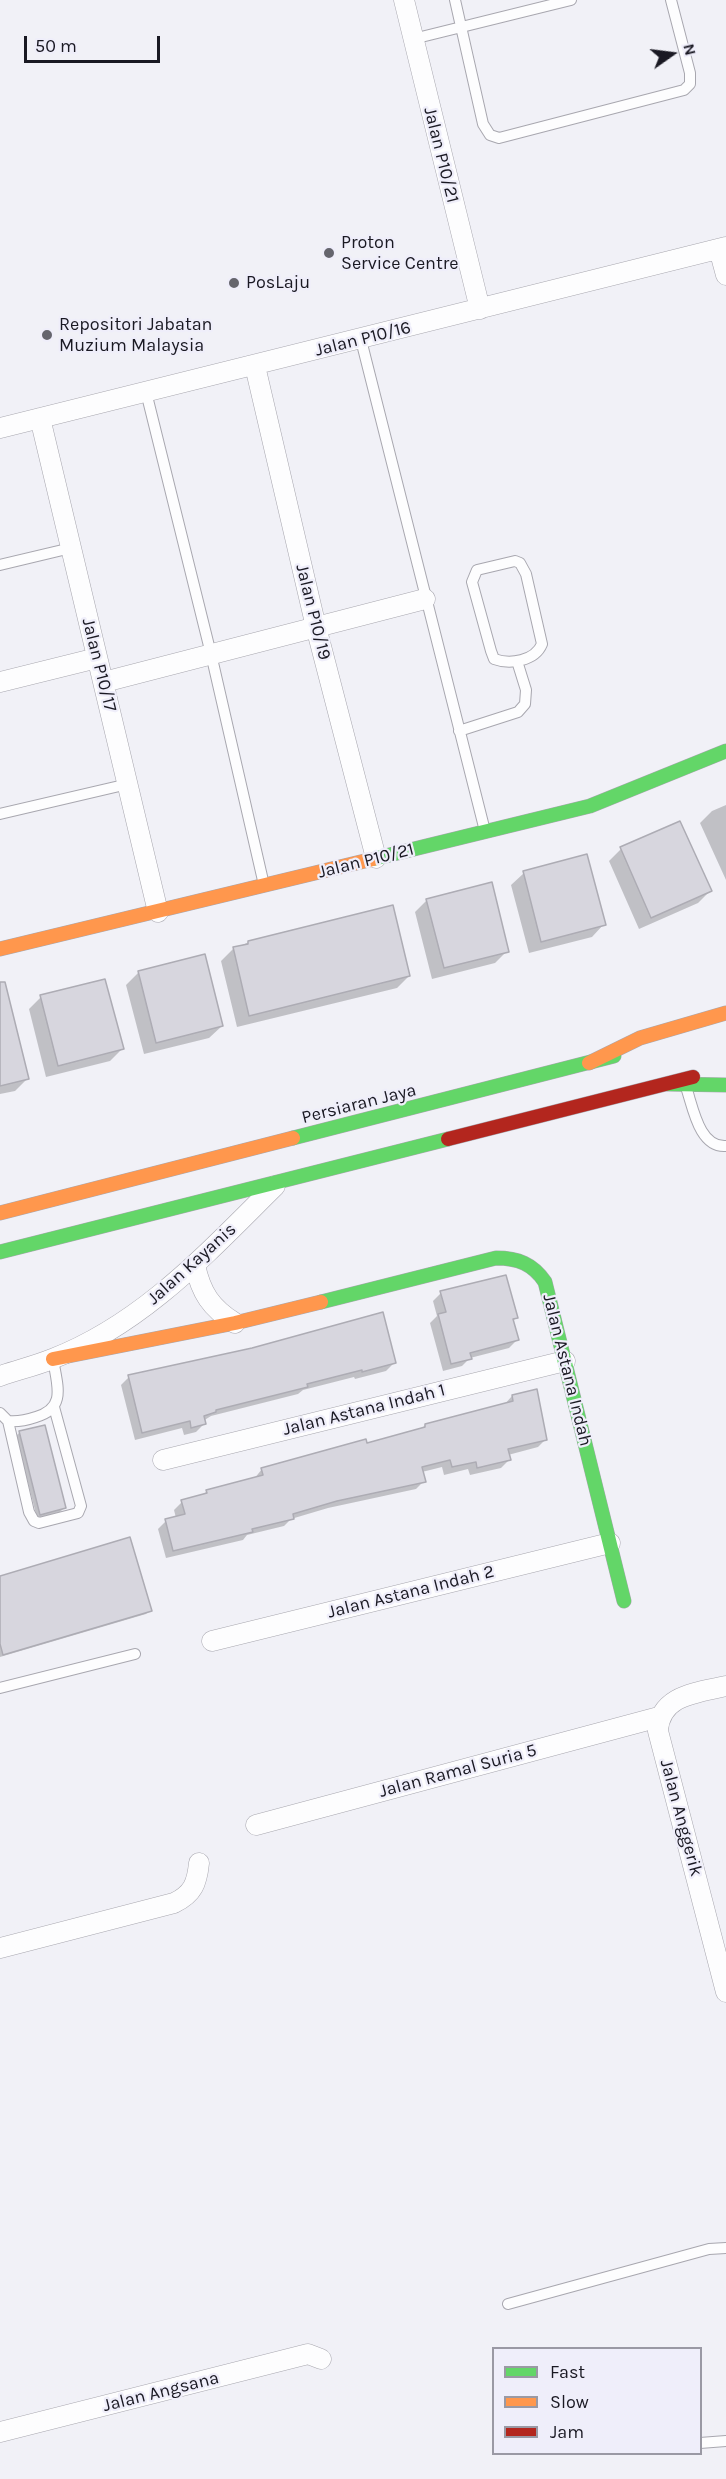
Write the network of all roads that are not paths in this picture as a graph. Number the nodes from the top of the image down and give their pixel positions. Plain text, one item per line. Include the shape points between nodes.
1 (404, 0) edge
2 (455, 0) edge
3 (571, 0) edge
4 (671, 0) edge
5 (462, 26) junction
6 (413, 39) junction
7 (723, 248) edge
8 (726, 275) edge
9 (480, 309) junction
10 (361, 340) junction
11 (255, 366) junction
12 (146, 392) junction
13 (40, 418) junction
14 (0, 428) edge
15 (71, 548) junction
16 (0, 565) edge
17 (424, 599) junction
18 (316, 627) junction
19 (211, 654) junction
20 (97, 658) junction
21 (517, 661) junction
22 (0, 682) edge
23 (104, 682) junction
24 (459, 731) junction
25 (726, 751) edge
26 (128, 783) junction
27 (0, 814) edge
28 (485, 832) junction
29 (376, 858) junction
30 (264, 886) junction
31 (158, 912) junction
32 (0, 950) edge
33 (726, 1013) edge
34 (703, 1034) dead end
35 (589, 1063) junction
36 (716, 1071) dead end
37 (668, 1084) junction
38 (685, 1084) junction
39 (726, 1086) edge
40 (726, 1146) edge
41 (277, 1184) junction
42 (82, 1191) junction
43 (0, 1206) edge
44 (0, 1213) edge
45 (0, 1252) edge
46 (195, 1265) junction
47 (235, 1323) junction
48 (53, 1359) junction
49 (565, 1361) junction
50 (0, 1376) edge
51 (54, 1407) junction
52 (4, 1417) edge
53 (163, 1460) dead end
54 (610, 1542) junction
55 (624, 1601) dead end
56 (212, 1641) dead end
57 (135, 1654) dead end
58 (726, 1686) edge
59 (0, 1688) edge
60 (659, 1717) junction
61 (256, 1825) dead end
62 (199, 1863) dead end
63 (0, 1948) edge
64 (722, 1966) edge
65 (726, 1992) edge
66 (726, 2248) edge
67 (508, 2304) dead end
68 (321, 2359) dead end
69 (0, 2432) edge
70 (726, 2441) edge
71 (702, 2443) edge

1 - 6 street, Jalan P10/21
2 - 5 lane
3 - 5 lane
4 - 5 lane via 690,73 690,84 684,90 499,138 490,135 483,124
5 - 6 lane
6 - 9 street, Jalan P10/21
7 - 8 street
7 - 9 street, Jalan P10/16
9 - 10 street, Jalan P10/16
10 - 11 street, Jalan P10/16
10 - 17 lane
11 - 12 street, Jalan P10/16
11 - 18 street, Jalan P10/19
12 - 13 street, Jalan P10/16
12 - 19 lane
13 - 14 street, Jalan P10/16
13 - 15 street, Jalan P10/17
15 - 16 lane
15 - 20 street, Jalan P10/17
17 - 18 street
17 - 24 lane
18 - 19 street
18 - 29 street, Jalan P10/19
19 - 23 street
19 - 30 lane
20 - 22 street
20 - 23 street, Jalan P10/17
21 - 21 lane via 537,653 542,644 526,574 515,561 477,570 472,582 494,659
21 - 24 lane via 526,690 525,704 518,712
23 - 26 street, Jalan P10/17
24 - 28 lane
25 - 28 main road, Jalan P10/21 via 590,806
26 - 27 lane
26 - 31 street, Jalan P10/17
28 - 29 main road, Jalan P10/21
29 - 30 main road, Jalan P10/21
30 - 31 main road, Jalan P10/21
31 - 32 main road, Jalan P10/21
33 - 35 main road via 640,1038
34 - 35 main road, Persiaran Jaya
35 - 42 main road, Persiaran Jaya
36 - 37 main road
37 - 38 main road
37 - 41 main road
38 - 39 main road
38 - 40 lane via 705,1137 718,1147
41 - 45 main road
41 - 46 street, Jalan Kayanis
42 - 43 main road
42 - 44 main road, Persiaran Jaya
46 - 47 street via 208,1302
46 - 48 street, Jalan Kayanis via 134,1314
47 - 48 main road, Jalan Astana Indah
47 - 49 main road, Jalan Astana Indah via 508,1257 533,1266 545,1282
48 - 50 street, Jalan Kayanis
48 - 51 lane via 58,1396
49 - 53 street, Jalan Astana Indah 1
49 - 54 main road, Jalan Astana Indah
51 - 52 lane via 32,1418
51 - 52 lane via 81,1506 78,1513 39,1523 31,1518
54 - 55 main road, Jalan Astana Indah
54 - 56 street, Jalan Astana Indah 2
57 - 59 lane
58 - 60 street via 676,1700
60 - 61 street, Jalan Ramal Suria 5
60 - 64 street, Jalan Anggerik via 658,1731
62 - 63 street via 194,1887 174,1903
64 - 65 street, Jalan Anggerik
66 - 67 lane via 708,2249
68 - 69 street, Jalan Angsana via 308,2355
70 - 71 lane

